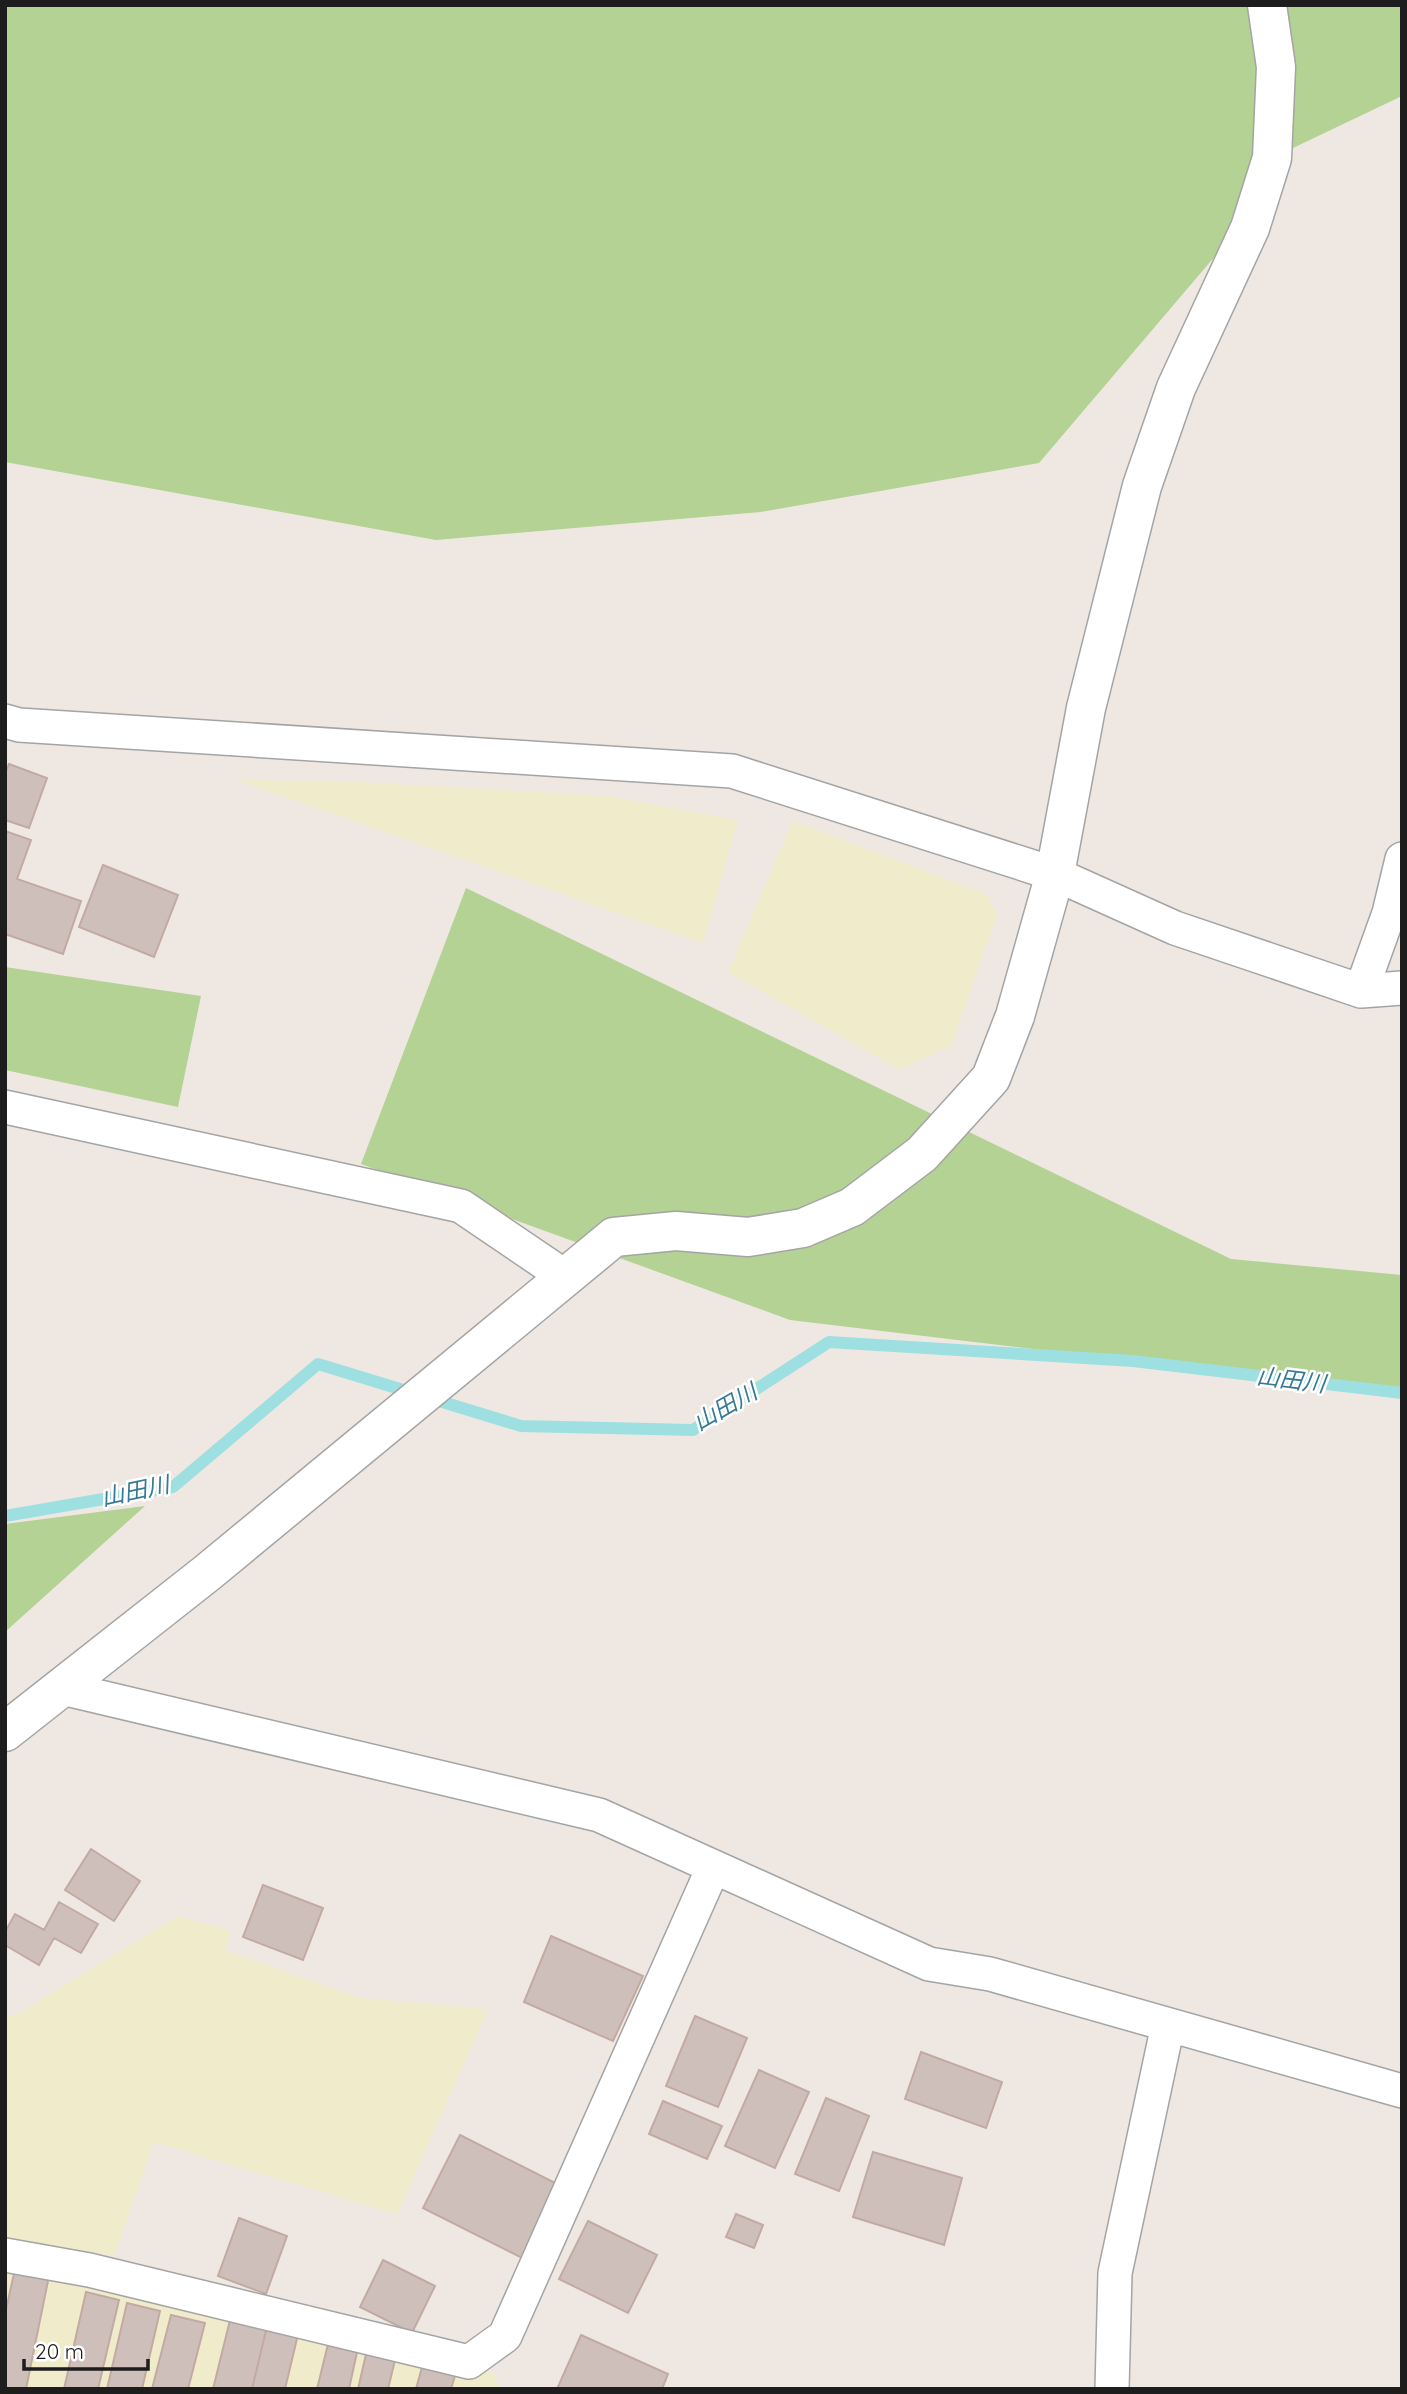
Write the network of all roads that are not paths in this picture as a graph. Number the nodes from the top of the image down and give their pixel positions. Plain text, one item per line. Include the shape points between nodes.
1 (1267, 5) edge
2 (5, 721) edge
3 (1402, 859) edge
4 (1055, 874) junction
5 (1402, 988) edge
6 (1361, 991) junction
7 (5, 1107) edge
8 (564, 1276) junction
9 (62, 1688) junction
10 (5, 1732) edge
11 (713, 1868) junction
12 (1168, 2025) junction
13 (1402, 2091) edge
14 (5, 2255) edge
15 (1112, 2389) edge

1 - 4 street via 1276,67 1272,158 1250,228 1177,388 1142,486 1086,708
2 - 4 street via 162,737 732,771
3 - 6 street via 1389,913
4 - 6 street via 1175,928
4 - 8 street via 1016,1016 991,1078 922,1154 852,1208 803,1228 748,1237 676,1231 614,1237
5 - 6 street
7 - 8 street via 461,1206
8 - 9 street
9 - 10 street
9 - 11 street via 599,1815
11 - 12 street via 929,1964 990,1974
11 - 14 street via 505,2336 469,2362 89,2270
12 - 13 street
12 - 15 street via 1115,2273

